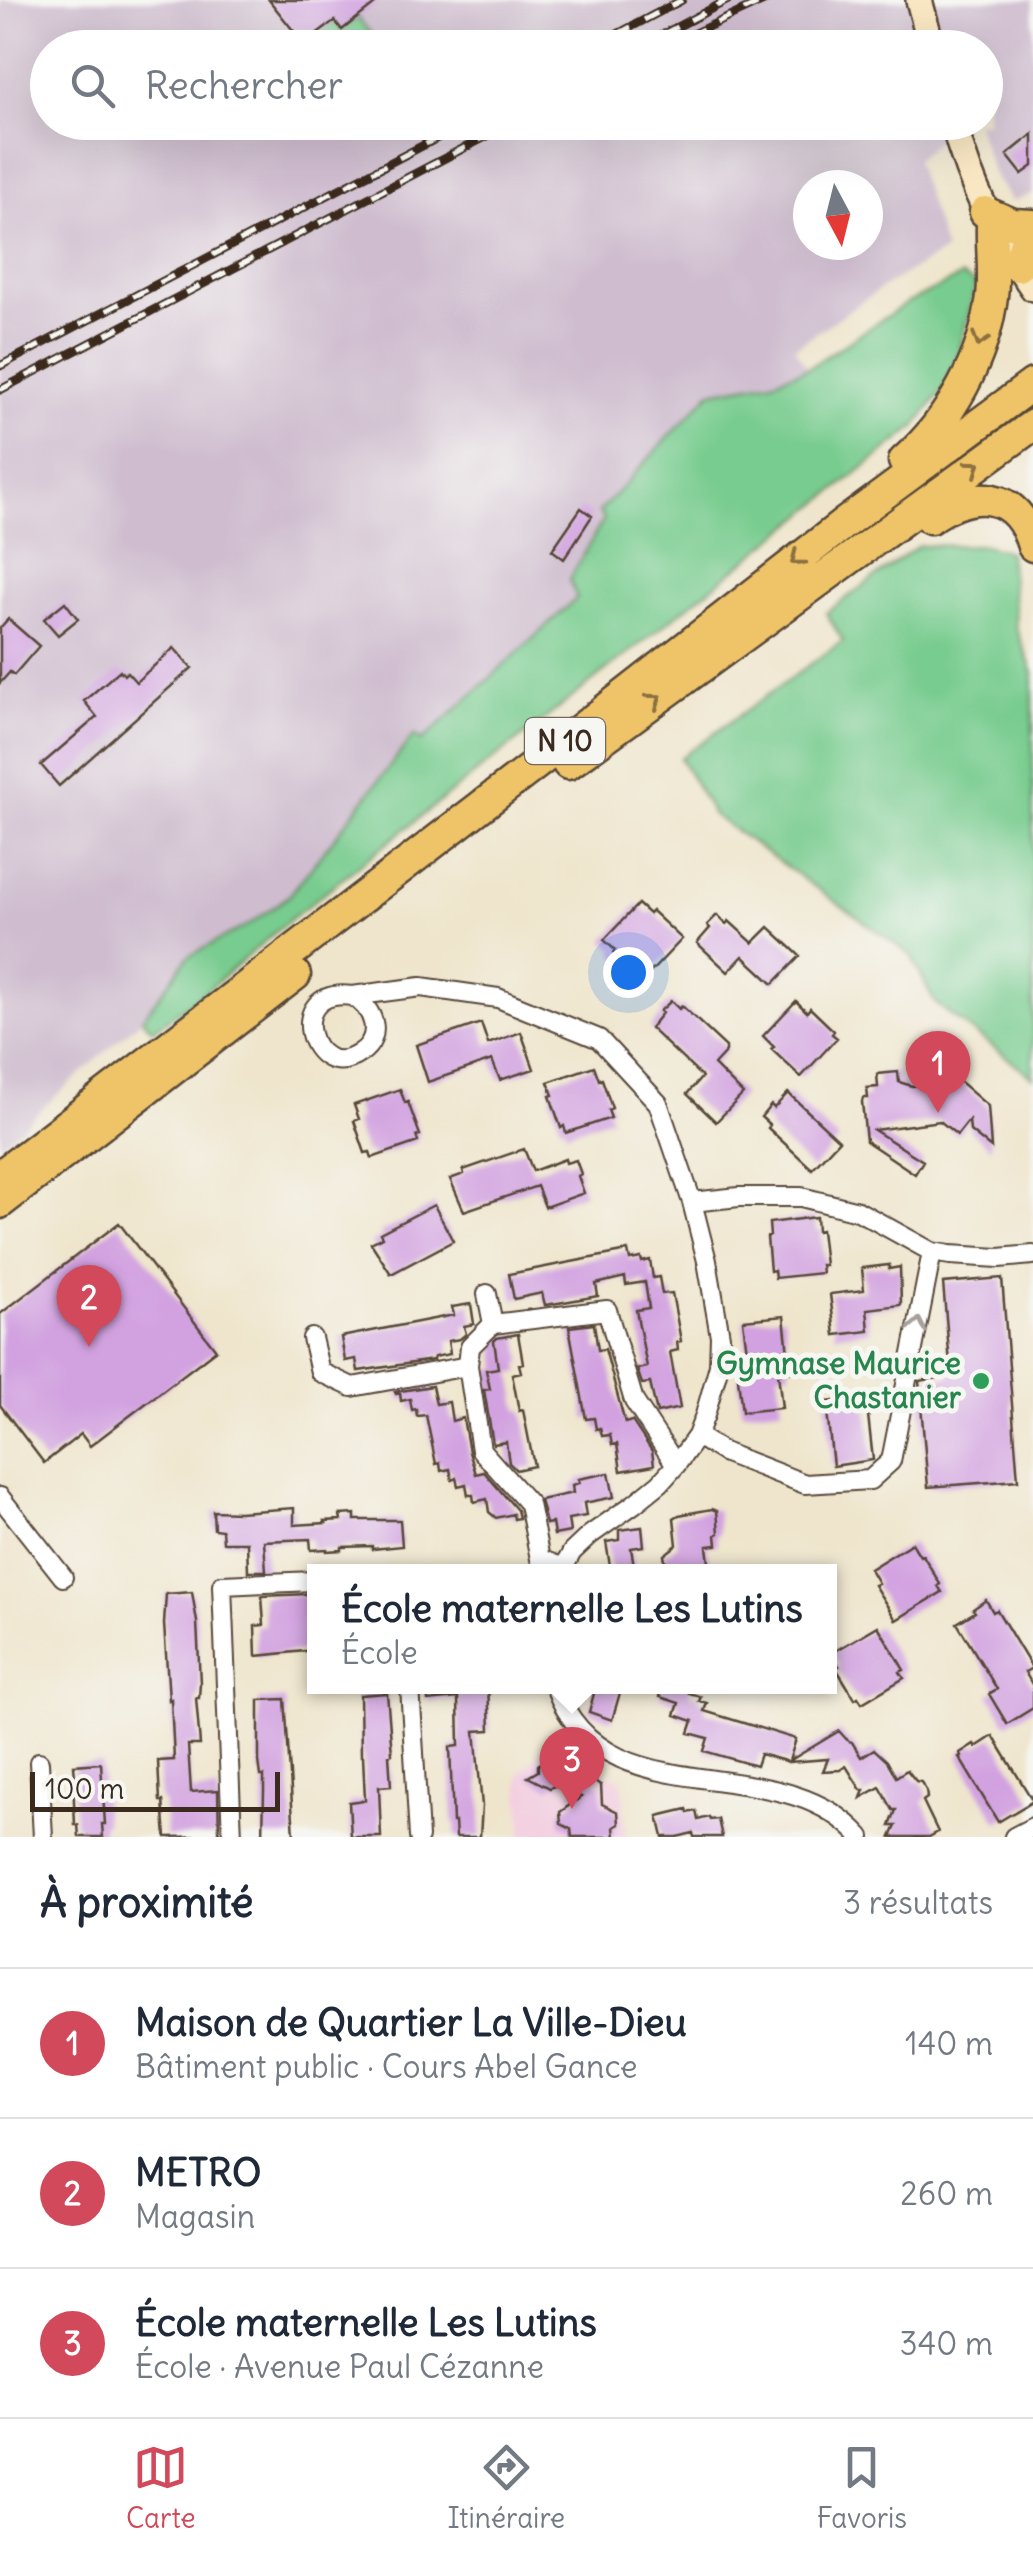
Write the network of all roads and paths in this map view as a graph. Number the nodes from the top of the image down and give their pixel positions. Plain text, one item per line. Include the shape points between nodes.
1 (919, 0) edge
2 (927, 30) edge
3 (958, 140) edge
4 (988, 218) junction
5 (1033, 225) edge
6 (1033, 234) edge
7 (1025, 276) edge
8 (1033, 384) edge
9 (1033, 425) edge
10 (846, 522) junction
11 (883, 533) junction
12 (1033, 546) edge
13 (352, 996) dead end
14 (152, 1072) junction
15 (76, 1145) junction
16 (0, 1176) edge
17 (692, 1202) junction
18 (0, 1203) edge
19 (0, 1217) edge
20 (932, 1252) junction
21 (1033, 1254) edge
22 (487, 1294) dead end
23 (493, 1324) junction
24 (312, 1338) dead end
25 (468, 1366) junction
26 (697, 1436) junction
27 (676, 1464) junction
28 (0, 1497) edge
29 (549, 1564) edge
30 (565, 1564) edge
31 (63, 1577) dead end
32 (307, 1581) edge
33 (410, 1694) edge
34 (559, 1694) edge
35 (39, 1762) dead end
36 (1033, 1827) edge
37 (43, 1837) edge
38 (232, 1837) edge
39 (419, 1837) edge
40 (861, 1837) edge
41 (1014, 1837) edge

1 - 2 street
3 - 4 street
4 - 5 main road
4 - 7 street
4 -> 10 main road via 992,296 971,368 918,450 853,502
6 - 7 main road via 1024,245
8 - 10 main road, N 10
11 -> 9 main road, N 10
10 -> 14 main road, N 10
11 - 12 main road via 904,536 958,502 993,500 1018,516
14 -> 11 main road, N 10
13 - 17 street via 421,987 498,998 599,1039 658,1104
14 - 15 main road, N 10
14 - 16 main road, N 10
15 - 18 main road, N 10
15 - 19 main road
17 - 20 street via 829,1202
17 - 26 street via 720,1336 719,1366
20 - 21 street
26 -> 20 street via 805,1484 870,1480 891,1462
22 - 23 street
23 - 25 street via 470,1347
23 - 27 street via 607,1310 634,1401
24 - 25 street via 320,1372 352,1387
25 - 29 street via 481,1450 529,1504 540,1560
26 - 27 street
27 - 30 street
28 - 31 street
32 - 38 street via 222,1585
33 - 39 street
34 - 40 street via 573,1722 606,1753 639,1766 791,1793 831,1812
35 - 37 street
36 - 41 street

